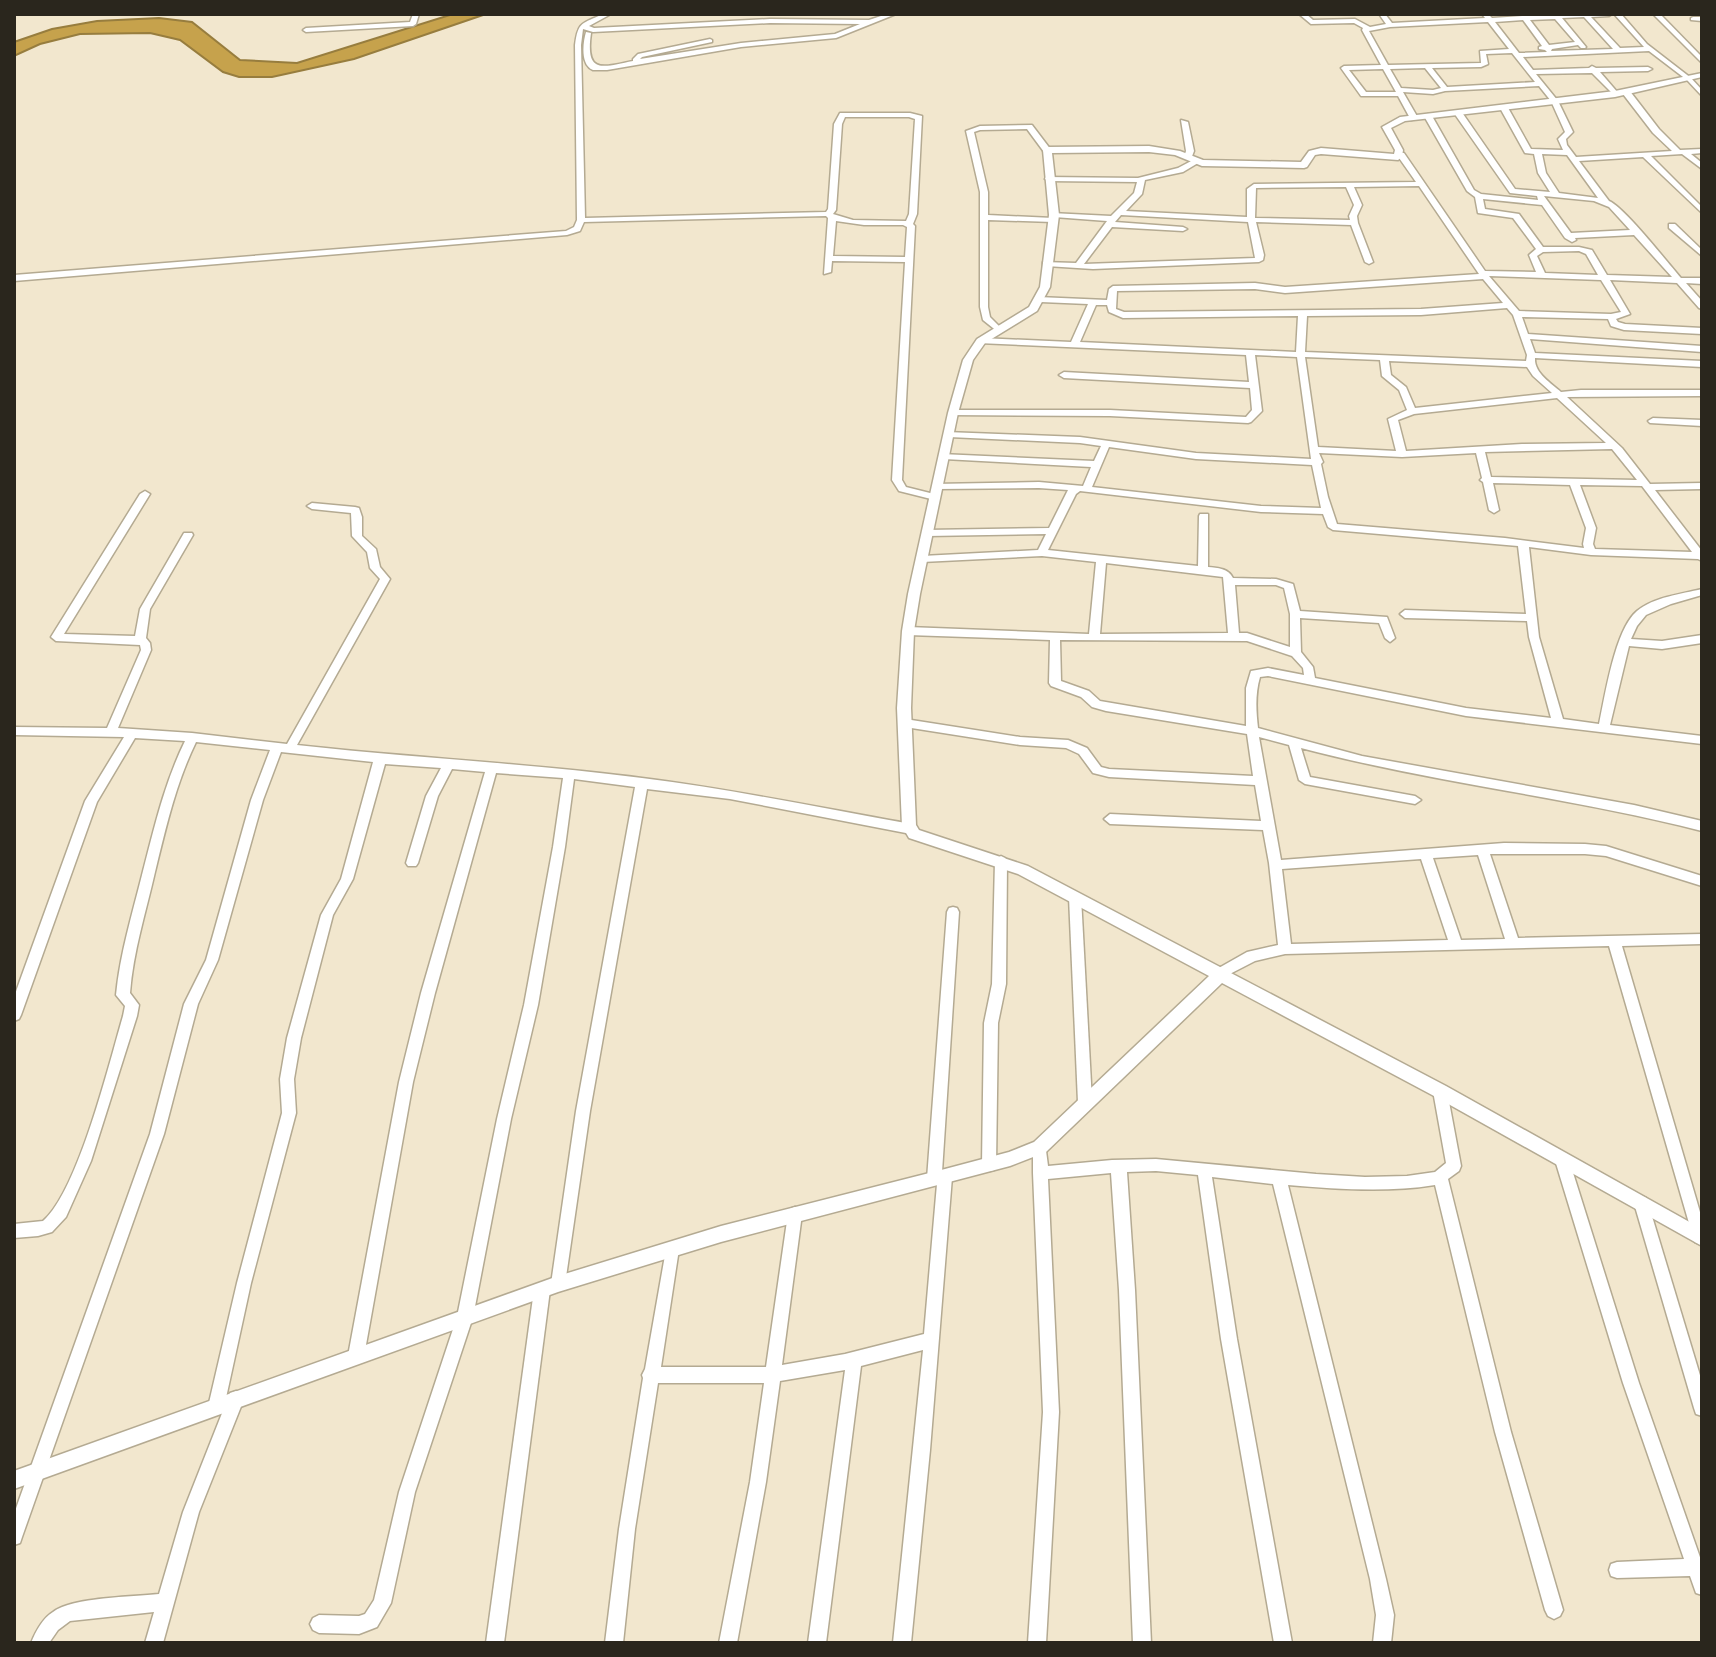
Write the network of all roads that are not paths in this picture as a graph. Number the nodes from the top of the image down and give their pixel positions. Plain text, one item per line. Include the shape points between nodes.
1 (608, 14) edge
2 (702, 14) edge
3 (893, 14) edge
4 (1302, 14) edge
5 (1382, 14) edge
6 (1422, 14) edge
7 (1609, 14) edge
8 (1617, 14) edge
9 (1656, 14) edge
10 (416, 15) edge
11 (1556, 15) edge
12 (1589, 15) edge
13 (1524, 16) edge
14 (1487, 18) edge
15 (1693, 19) dead end
16 (1702, 19) edge
17 (870, 22) junction
18 (705, 24) junction
19 (1431, 24) junction
20 (1390, 25) junction
21 (306, 26) dead end
22 (585, 28) junction
23 (1367, 28) junction
24 (710, 41) junction
25 (715, 49) junction
26 (1583, 49) junction
27 (1650, 49) junction
28 (1549, 50) junction
29 (1618, 50) junction
30 (1515, 53) junction
31 (1702, 61) edge
32 (638, 64) junction
33 (1427, 66) junction
34 (1387, 67) junction
35 (1648, 69) dead end
36 (1593, 70) junction
37 (1531, 72) junction
38 (1702, 75) edge
39 (1689, 79) junction
40 (1539, 84) junction
41 (1445, 89) junction
42 (1400, 92) junction
43 (1620, 93) junction
44 (1702, 94) edge
45 (1554, 101) junction
46 (1504, 108) junction
47 (1458, 113) junction
48 (1428, 116) junction
49 (1414, 118) junction
50 (1184, 122) dead end
51 (1047, 150) junction
52 (1702, 151) edge
53 (1681, 152) junction
54 (1538, 153) junction
55 (1401, 155) junction
56 (1645, 155) junction
57 (1573, 156) junction
58 (1191, 159) junction
59 (1264, 166) junction
60 (1702, 167) edge
61 (1049, 179) junction
62 (1140, 180) junction
63 (1420, 184) junction
64 (1267, 185) junction
65 (1349, 185) junction
66 (1556, 195) junction
67 (1479, 196) junction
68 (1541, 198) junction
69 (1605, 201) junction
70 (1702, 211) edge
71 (830, 216) junction
72 (985, 217) junction
73 (1054, 218) junction
74 (1115, 219) junction
75 (581, 220) junction
76 (1251, 220) junction
77 (1354, 223) junction
78 (909, 224) junction
79 (1672, 226) dead end
80 (1183, 229) dead end
81 (1638, 232) junction
82 (1568, 236) junction
83 (1579, 249) junction
84 (1541, 250) junction
85 (1702, 254) edge
86 (829, 258) junction
87 (909, 260) junction
88 (1369, 262) dead end
89 (1046, 264) junction
90 (1078, 267) junction
91 (827, 272) dead end
92 (1484, 274) junction
93 (1542, 276) junction
94 (14, 278) edge
95 (1607, 278) junction
96 (1681, 281) junction
97 (1702, 281) edge
98 (1041, 299) junction
99 (1093, 303) junction
100 (1111, 303) junction
101 (1508, 305) junction
102 (1702, 306) edge
103 (1302, 314) junction
104 (1517, 314) junction
105 (1611, 317) junction
106 (998, 329) junction
107 (1702, 331) edge
108 (1525, 336) junction
109 (981, 341) junction
110 (1074, 345) junction
111 (1702, 349) edge
112 (1250, 351) junction
113 (1300, 353) junction
114 (1384, 357) junction
115 (1531, 359) junction
116 (1702, 364) edge
117 (1064, 375) dead end
118 (1252, 385) junction
119 (1702, 393) edge
120 (1557, 396) junction
121 (1412, 411) junction
122 (953, 413) junction
123 (1653, 421) dead end
124 (1702, 423) edge
125 (949, 434) junction
126 (1106, 444) junction
127 (1615, 446) junction
128 (1480, 449) junction
129 (1316, 450) junction
130 (1402, 454) junction
131 (944, 456) junction
132 (1318, 462) junction
133 (1096, 464) junction
134 (1485, 480) junction
135 (1574, 483) junction
136 (1648, 485) junction
137 (1702, 486) edge
138 (1082, 488) junction
139 (936, 492) junction
140 (145, 494) dead end
141 (312, 506) dead end
142 (1494, 510) dead end
143 (1326, 511) junction
144 (1204, 516) dead end
145 (1053, 531) junction
146 (927, 533) junction
147 (188, 535) dead end
148 (1523, 543) junction
149 (1591, 552) junction
150 (1042, 553) junction
151 (1701, 557) edge
152 (1101, 558) junction
153 (922, 559) junction
154 (1203, 570) junction
155 (1230, 581) junction
156 (1702, 592) edge
157 (1295, 614) junction
158 (1405, 614) dead end
159 (1531, 618) junction
160 (908, 631) junction
161 (1055, 637) junction
162 (1234, 637) junction
163 (1094, 638) junction
164 (1390, 638) dead end
165 (1702, 639) edge
166 (140, 640) junction
167 (1627, 642) junction
168 (1296, 653) junction
169 (1310, 682) junction
170 (1558, 722) junction
171 (905, 723) junction
172 (1604, 727) junction
173 (14, 731) edge
174 (1253, 731) junction
175 (111, 732) junction
176 (132, 733) junction
177 (192, 737) junction
178 (1702, 740) edge
179 (1294, 743) junction
180 (283, 747) junction
181 (380, 759) junction
182 (448, 765) junction
183 (492, 767) junction
184 (569, 774) junction
185 (1261, 781) junction
186 (642, 782) junction
187 (1415, 800) dead end
188 (1110, 819) dead end
189 (1269, 826) junction
190 (1702, 826) edge
191 (911, 829) junction
192 (1483, 850) junction
193 (1426, 854) junction
194 (1001, 861) junction
195 (412, 863) dead end
196 (1275, 865) junction
197 (1702, 881) edge
198 (1075, 897) junction
199 (953, 912) dead end
200 (1614, 941) junction
201 (1700, 942) edge
202 (1513, 943) junction
203 (1456, 945) junction
204 (1285, 949) junction
205 (1222, 973) junction
206 (14, 1015) edge
207 (1440, 1091) junction
208 (1085, 1102) junction
209 (1040, 1147) junction
210 (1562, 1160) junction
211 (989, 1165) junction
212 (1118, 1166) junction
213 (1204, 1170) junction
214 (1040, 1173) junction
215 (1279, 1177) junction
216 (940, 1178) junction
217 (1441, 1178) junction
218 (1641, 1203) junction
219 (795, 1214) junction
220 (14, 1231) edge
221 (1701, 1238) edge
222 (672, 1249) junction
223 (550, 1287) junction
224 (465, 1317) junction
225 (932, 1340) junction
226 (356, 1356) junction
227 (854, 1360) junction
228 (650, 1375) junction
229 (772, 1375) junction
230 (236, 1399) junction
231 (216, 1407) junction
232 (1702, 1408) edge
233 (37, 1471) junction
234 (14, 1480) edge
235 (14, 1537) edge
236 (1695, 1567) junction
237 (1617, 1570) dead end
238 (1702, 1587) edge
239 (165, 1602) junction
240 (1554, 1610) dead end
241 (319, 1624) dead end
242 (40, 1643) edge
243 (154, 1643) edge
244 (495, 1643) edge
245 (614, 1643) edge
246 (728, 1643) edge
247 (817, 1643) edge
248 (902, 1643) edge
249 (1037, 1643) edge
250 (1142, 1643) edge
251 (1283, 1643) edge
252 (1382, 1643) edge

1 - 22 street
2 - 18 street
3 - 17 street
4 - 23 street via 1311,22 1355,21
5 - 20 street
6 - 19 street
7 - 12 street
8 - 27 street
9 - 31 street
10 - 21 street via 413,24
11 - 12 street
11 - 13 street
11 - 26 street
12 - 29 street
13 - 14 street
13 - 28 street
14 - 19 street
14 - 30 street
15 - 16 street
17 - 18 street
17 - 25 street via 836,36
18 - 22 street
18 - 24 street
19 - 20 street
20 - 23 street
22 - 32 street via 592,67
22 - 75 street via 578,45
23 - 34 street
24 - 25 street
24 - 32 street via 640,55
25 - 32 street
26 - 28 street
26 - 29 street
26 - 36 street
27 - 29 street
27 - 39 street
28 - 30 street
30 - 33 street via 1482,52 1484,65
30 - 37 street
33 - 34 street
33 - 41 street
34 - 42 street
34 - 42 street via 1344,70 1364,94
35 - 36 street
36 - 37 street
36 - 43 street
37 - 40 street
38 - 39 street
39 - 43 street
39 - 44 street
40 - 41 street
40 - 45 street
41 - 42 street
42 - 49 street
43 - 45 street
43 - 53 street
45 - 46 street
45 - 57 street via 1569,132 1561,141
46 - 47 street
46 - 54 street via 1528,151
47 - 48 street
47 - 68 street via 1507,186
48 - 49 street
48 - 67 street via 1463,180
49 - 55 street via 1386,127
50 - 58 street
51 - 58 street via 1149,149
51 - 61 street
51 - 72 street via 1029,127 971,130
52 - 53 street
53 - 56 street
53 - 60 street
54 - 57 street
54 - 66 street via 1542,173
55 - 59 street via 1321,151 1312,153 1304,165
55 - 63 street
56 - 57 street
56 - 70 street
57 - 69 street
58 - 59 street
58 - 62 street via 1180,170
59 - 64 street
61 - 62 street
61 - 73 street
62 - 74 street via 1138,194
63 - 65 street
63 - 92 street
64 - 65 street
64 - 76 street via 1251,189
65 - 77 street via 1358,205
66 - 68 street
66 - 69 street
67 - 68 street
67 - 84 street via 1481,211 1516,216
68 - 82 street
69 - 81 street
71 - 75 street
71 - 78 street via 843,222
71 - 78 street via 843,115 917,115
71 - 86 street
72 - 73 street
72 - 106 street via 984,307 986,318
73 - 74 street
73 - 89 street
74 - 76 street
74 - 80 street
74 - 90 street
75 - 94 street via 577,229 554,236
76 - 77 street
76 - 90 street via 1259,260
77 - 88 street
78 - 87 street
79 - 85 street
81 - 82 street
81 - 96 street
82 - 83 street
83 - 84 street
83 - 95 street via 1589,252
84 - 93 street via 1533,255
86 - 87 street
86 - 91 street
87 - 139 street via 897,480 902,489
89 - 90 street
89 - 98 street
92 - 93 street
92 - 100 street via 1285,290 1113,289
92 - 101 street
93 - 95 street
95 - 96 street
95 - 105 street via 1626,314
96 - 97 street
96 - 102 street
98 - 99 street
98 - 106 street
99 - 100 street
99 - 110 street
100 - 103 street via 1112,310 1123,315
101 - 103 street
101 - 104 street
103 - 113 street
104 - 105 street
104 - 108 street
105 - 107 street via 1619,326
106 - 109 street
108 - 111 street
108 - 115 street
109 - 110 street
109 - 122 street via 968,360
110 - 112 street
112 - 113 street
112 - 118 street
113 - 114 street
113 - 129 street
114 - 115 street
114 - 121 street via 1387,376 1403,389
115 - 116 street
115 - 120 street via 1544,385
117 - 118 street
118 - 122 street via 1257,411 1248,420
119 - 120 street
120 - 121 street
120 - 127 street
121 - 130 street via 1393,419
122 - 125 street
123 - 124 street
125 - 126 street
125 - 131 street
126 - 132 street via 1225,459
126 - 133 street
127 - 128 street
127 - 136 street
128 - 130 street
128 - 134 street
129 - 130 street
129 - 132 street
131 - 133 street
131 - 139 street
132 - 143 street
133 - 138 street
134 - 135 street
134 - 142 street
135 - 136 street
135 - 149 street via 1591,528
136 - 137 street
136 - 151 street
138 - 139 street
138 - 143 street via 1261,509
138 - 145 street via 1072,492
139 - 146 street
140 - 166 street via 56,637
141 - 180 street via 355,510 359,540 372,551 375,568 385,579
143 - 148 street via 1333,527 1343,530
144 - 154 street
145 - 146 street
145 - 150 street
146 - 153 street
147 - 166 street via 149,598
148 - 149 street
148 - 159 street
149 - 151 street
150 - 152 street
150 - 153 street
152 - 154 street
152 - 163 street
153 - 160 street
154 - 155 street via 1220,572
155 - 157 street via 1284,583
155 - 162 street
156 - 167 street via 1642,613
157 - 164 street via 1383,620
157 - 168 street
158 - 159 street
159 - 170 street
160 - 161 street
160 - 171 street
161 - 163 street
161 - 174 street via 1055,683 1096,704
162 - 163 street
162 - 168 street via 1262,640
165 - 167 street via 1662,645
166 - 175 street via 146,650
167 - 172 street
168 - 169 street via 1308,667
169 - 170 street via 1466,712
169 - 174 street via 1255,674
170 - 172 street
171 - 185 street via 1068,744 1083,751 1097,770 1109,773
171 - 191 street
172 - 178 street
173 - 175 street
174 - 179 street
174 - 185 street
175 - 176 street
176 - 177 street
176 - 206 street via 91,801
177 - 180 street
177 - 220 street via 159,821 125,979 123,995 132,1005 130,1016 89,1147 55,1221 40,1229
179 - 187 street via 1305,780
179 - 190 street
180 - 181 street
180 - 233 street via 253,814 212,960 191,1004 157,1134
181 - 182 street
181 - 231 street via 347,879 327,915 294,1038 287,1079 289,1113
182 - 183 street
182 - 195 street via 432,796
183 - 184 street
183 - 226 street via 406,1082
184 - 186 street
184 - 224 street via 531,1005
185 - 189 street
186 - 191 street
186 - 223 street
188 - 189 street
189 - 196 street
191 - 194 street
192 - 193 street
192 - 197 street via 1606,851
192 - 202 street
193 - 196 street
193 - 203 street
194 - 198 street
194 - 211 street
196 - 204 street
198 - 205 street
198 - 208 street
199 - 216 street
200 - 201 street
200 - 202 street
200 - 221 street
202 - 203 street
203 - 204 street
204 - 205 street via 1252,956
205 - 207 street
205 - 208 street
207 - 210 street
207 - 217 street via 1454,1166
208 - 209 street
209 - 211 street
209 - 214 street
210 - 218 street
210 - 236 street
211 - 216 street
212 - 213 street
212 - 214 street
212 - 250 street
213 - 215 street
213 - 251 street
214 - 249 street via 1051,1412
215 - 217 street via 1374,1186
215 - 252 street via 1378,1579 1385,1615
216 - 219 street
216 - 225 street
217 - 240 street via 1503,1432
218 - 221 street
218 - 232 street
219 - 222 street
219 - 229 street
222 - 223 street
222 - 228 street
223 - 224 street
223 - 244 street
224 - 226 street
224 - 241 street via 407,1492 378,1613 359,1625
225 - 227 street
225 - 248 street
226 - 230 street
227 - 229 street
227 - 247 street
228 - 229 street
228 - 245 street
229 - 246 street
230 - 231 street
230 - 239 street via 191,1512
231 - 233 street
233 - 234 street
233 - 235 street
236 - 237 street
236 - 238 street
239 - 242 street via 70,1612 50,1625
239 - 243 street

